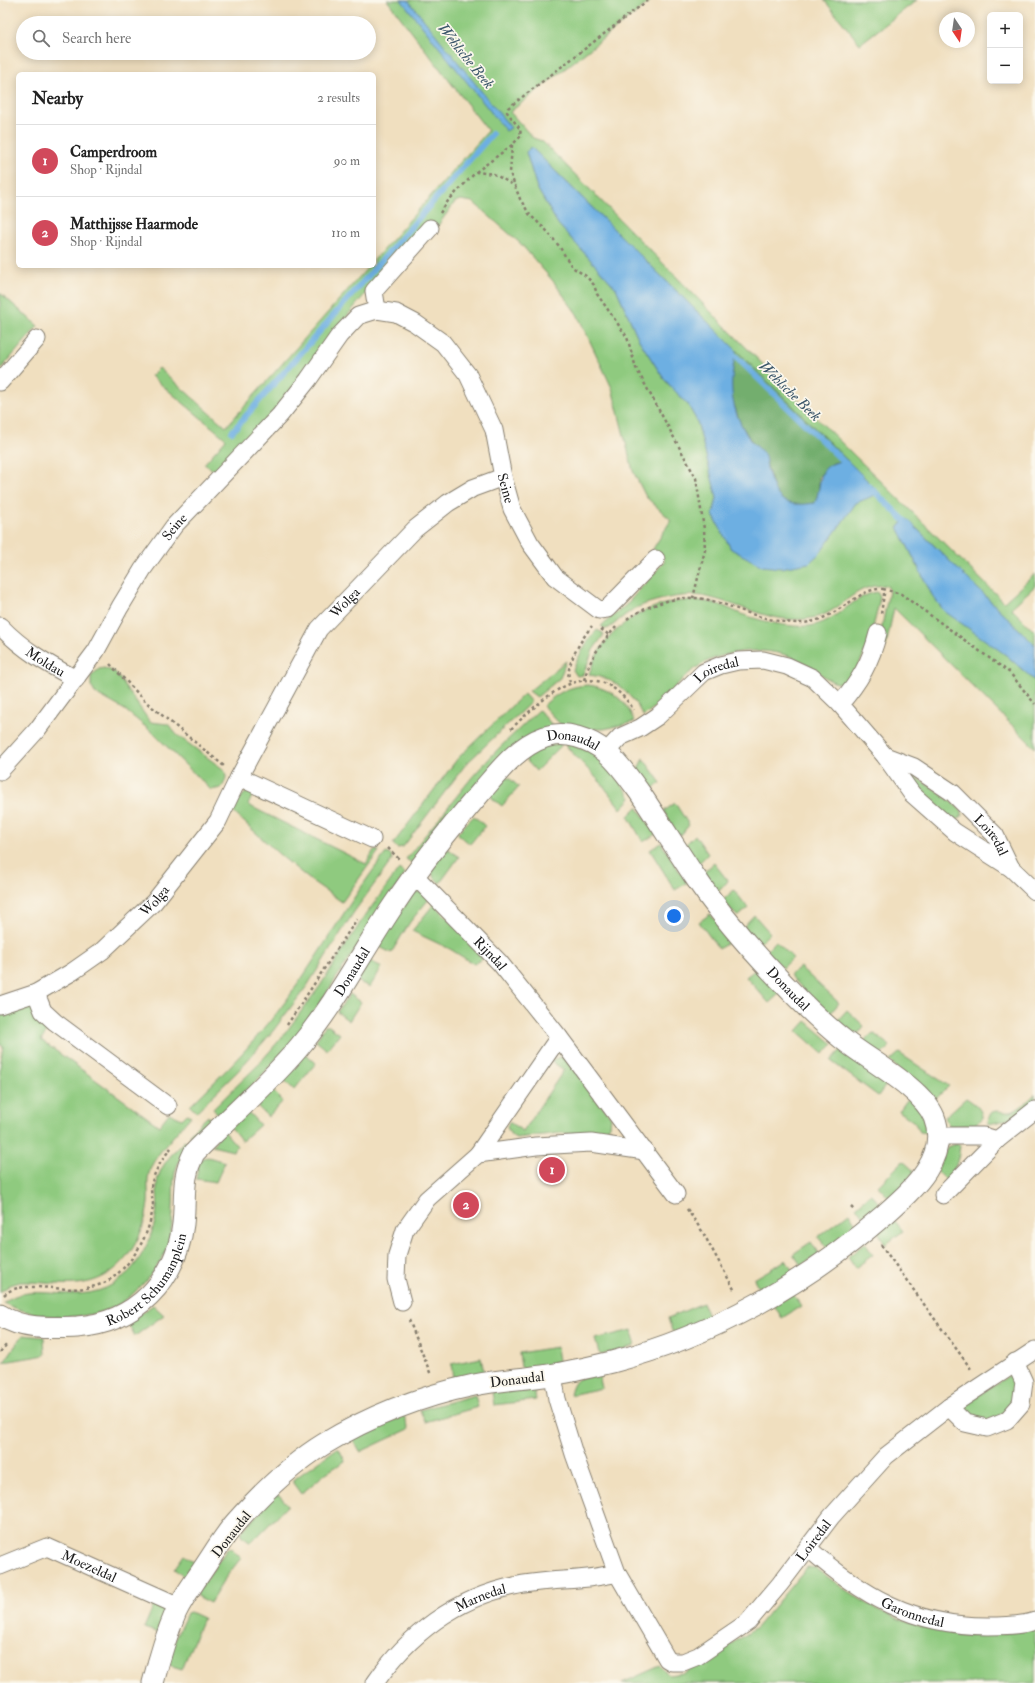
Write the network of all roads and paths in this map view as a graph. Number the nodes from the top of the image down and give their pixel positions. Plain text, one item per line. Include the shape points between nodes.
1 (648, 0) edge
2 (512, 145) junction
3 (476, 172) junction
4 (515, 186) junction
5 (430, 228) joint
6 (378, 310) junction
7 (37, 338) dead end
8 (0, 382) edge
9 (503, 477) junction
10 (656, 559) dead end
11 (882, 588) junction
12 (693, 598) junction
13 (0, 626) edge
14 (878, 633) joint
15 (584, 635) dead end
16 (96, 651) junction
17 (76, 679) junction
18 (584, 680) dead end
19 (570, 682) dead end
20 (840, 704) junction
21 (1035, 704) edge
22 (606, 752) junction
23 (885, 756) junction
24 (0, 771) edge
25 (239, 777) junction
26 (372, 839) joint
27 (1011, 868) junction
28 (415, 876) junction
29 (1035, 891) edge
30 (36, 993) junction
31 (0, 1005) edge
32 (559, 1037) junction
33 (168, 1106) dead end
34 (1035, 1110) edge
35 (213, 1134) joint
36 (938, 1136) junction
37 (998, 1140) junction
38 (176, 1143) dead end
39 (645, 1151) junction
40 (478, 1154) junction
41 (676, 1194) joint
42 (943, 1195) dead end
43 (886, 1252) dead end
44 (0, 1300) edge
45 (402, 1302) joint
46 (746, 1311) junction
47 (0, 1315) edge
48 (1035, 1350) edge
49 (1015, 1362) junction
50 (552, 1375) junction
51 (982, 1384) junction
52 (438, 1394) junction
53 (949, 1407) junction
54 (808, 1548) junction
55 (0, 1566) edge
56 (617, 1573) junction
57 (179, 1606) junction
58 (1035, 1621) edge
59 (153, 1683) edge
60 (375, 1683) edge

1 - 2 path via 508,108 507,112 520,129 520,136
2 - 3 path
2 - 4 path via 510,173
3 - 4 path via 494,174
3 - 5 path via 448,201
4 - 12 path via 530,215 546,230 572,267 594,285 597,294 627,337 636,368 696,478 705,550
5 - 6 street via 374,291
6 - 9 street, Seine via 396,313 421,327 443,343 468,374 494,430
6 - 16 street, Seine via 358,316 348,326 280,415 174,526 143,569
7 - 8 street
9 - 10 street, Seine via 512,509 530,543 555,577 599,610 607,609
9 - 25 street, Wolga via 467,491 415,530 319,629
11 - 12 path via 868,591 834,614 811,623 766,618 713,601
11 - 14 path via 884,594
11 - 21 path via 901,594 1010,673
12 - 18 path via 665,602 639,610 620,623 598,647
13 - 17 street, Moldau via 15,642 41,661
14 - 20 street via 859,681
15 - 19 path via 568,668 567,676
16 - 17 street, Seine
16 - 25 path via 146,702
17 - 24 street, Seine via 37,730
20 - 22 street, Loiredal via 813,678 787,666 763,660 738,661 704,672 658,716 620,737
20 - 23 street, Loiredal
22 - 28 street, Donaudal via 572,735 561,734 547,736 528,745 505,764 461,815
22 - 36 street, Donaudal via 628,776 722,915 808,1010 848,1044 925,1101 935,1119
23 - 27 street, Loiredal via 912,794 954,832
23 - 27 street, Loiredal via 914,767 953,793 995,835
25 - 26 street
25 - 30 street, Wolga via 218,821 154,902 102,951
26 - 28 path via 386,846
27 - 29 street, Loiredal
28 - 32 street, Rijndal via 500,964
28 - 35 street, Donaudal via 395,903 335,1000 300,1046 266,1084
30 - 31 street, Wolga
30 - 33 street via 43,1011 55,1022
32 - 39 street, Rijndal
32 - 40 street
34 - 37 street
35 - 47 street, Robert Schumanplein via 194,1153 186,1167 185,1204 179,1246 172,1264 155,1291 127,1313 90,1326 54,1328 17,1325
36 - 37 street via 983,1136
36 - 46 street, Donaudal via 936,1153 925,1173 898,1203 841,1250
37 - 42 street
38 - 44 path, Robert Schumanplein via 158,1168 151,1186 153,1206 135,1256 117,1274 99,1285 77,1290 20,1287 7,1293
39 - 40 street via 591,1143 536,1146
39 - 41 street, Rijndal
40 - 45 street via 427,1199 405,1230 397,1255 396,1279
41 - 46 path via 702,1231
43 - 51 path
45 - 52 path
46 - 50 street, Donaudal via 676,1341 616,1361
48 - 49 street, Loiredal
49 - 51 street, Loiredal
49 - 53 street via 1024,1382 1021,1404 1007,1420 987,1428 965,1423
50 - 52 street, Donaudal via 479,1384
50 - 56 street via 574,1454
51 - 53 street, Loiredal
52 - 57 street, Donaudal via 368,1420 321,1446 287,1474 234,1525
53 - 54 street, Loiredal via 886,1456 840,1505
54 - 56 street, Loiredal via 748,1622 698,1656 683,1662 672,1662 667,1659
54 - 58 street, Garonnedal via 860,1589 918,1616 970,1626 1002,1626
55 - 57 street, Moezeldal via 47,1547
56 - 60 street, Marnedal via 594,1578 513,1586 474,1599 441,1615 418,1633
57 - 59 street, Donaudal via 162,1650

